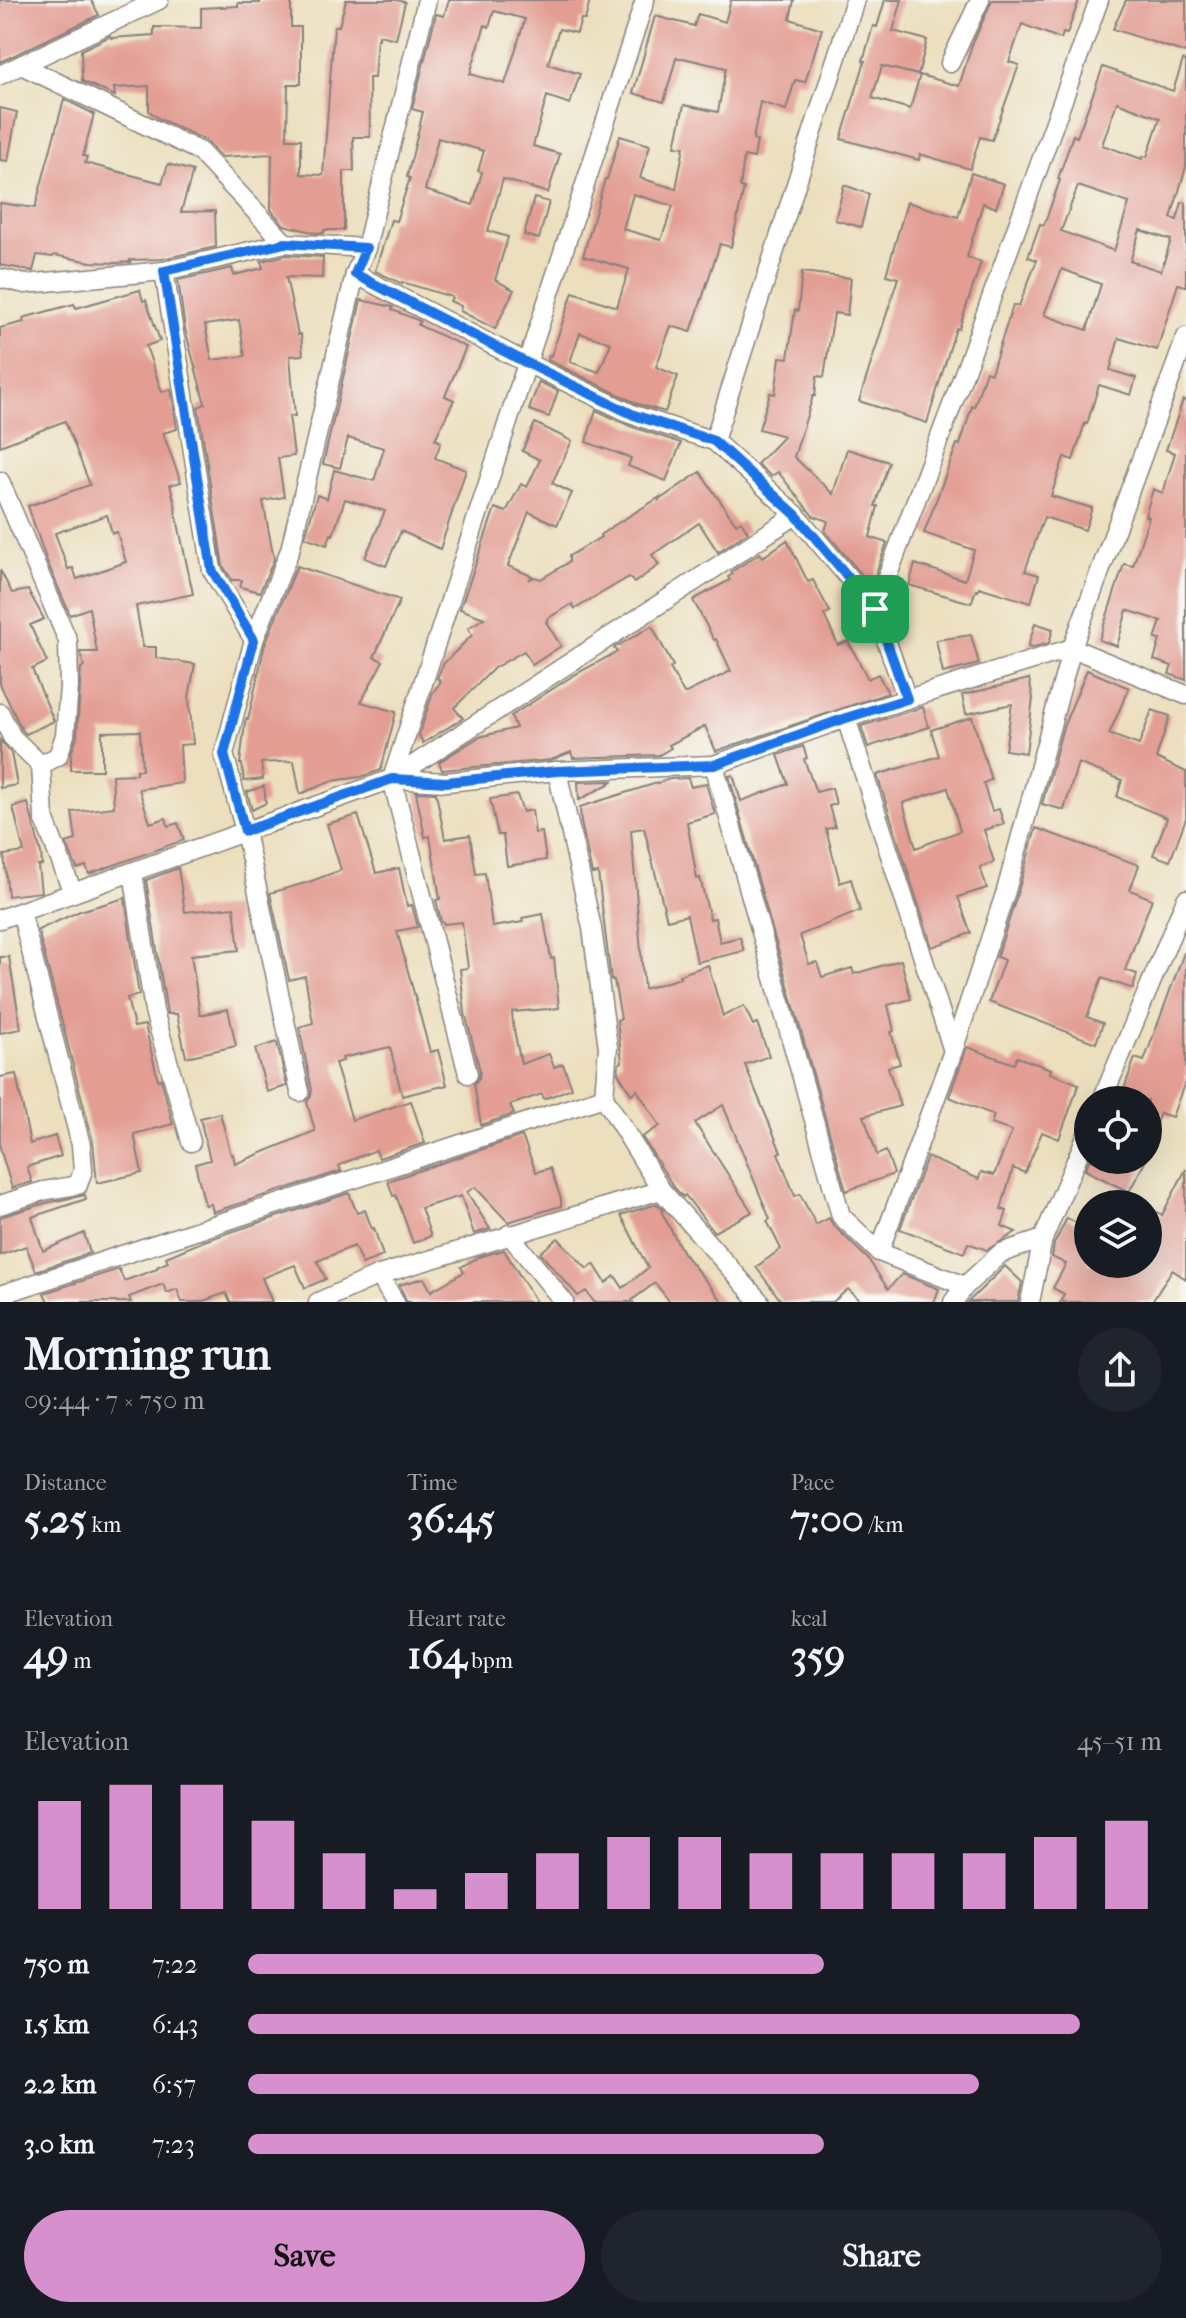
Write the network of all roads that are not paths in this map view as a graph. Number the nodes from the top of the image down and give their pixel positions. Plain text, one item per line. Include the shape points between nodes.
1 (159, 0) edge
2 (427, 0) edge
3 (645, 0) edge
4 (855, 0) edge
5 (980, 0) edge
6 (1099, 0) edge
7 (950, 63) dead end
8 (21, 65) junction
9 (0, 75) edge
10 (285, 243) junction
11 (366, 248) junction
12 (164, 271) junction
13 (355, 274) junction
14 (0, 278) edge
15 (1186, 337) edge
16 (527, 363) junction
17 (714, 441) junction
18 (0, 481) edge
19 (796, 515) junction
20 (875, 609) junction
21 (254, 640) junction
22 (1072, 648) junction
23 (1186, 695) edge
24 (907, 699) junction
25 (0, 713) edge
26 (846, 718) junction
27 (41, 765) junction
28 (714, 765) junction
29 (557, 771) junction
30 (392, 779) junction
31 (245, 831) junction
32 (133, 872) junction
33 (73, 893) junction
34 (1186, 899) edge
35 (21, 912) junction
36 (0, 919) edge
37 (953, 1051) junction
38 (468, 1074) dead end
39 (1108, 1086) edge
40 (300, 1092) dead end
41 (604, 1097) junction
42 (191, 1142) dead end
43 (1074, 1165) edge
44 (661, 1190) junction
45 (0, 1205) edge
46 (509, 1234) junction
47 (1043, 1239) junction
48 (879, 1252) junction
49 (379, 1275) junction
50 (965, 1286) junction
51 (0, 1295) edge
52 (318, 1302) edge
53 (395, 1302) edge
54 (564, 1302) edge
55 (760, 1302) edge
56 (953, 1302) edge
57 (1030, 1302) edge

1 - 8 street
2 - 11 street
3 - 16 street
4 - 17 street
5 - 7 street
6 - 20 street
8 - 9 street
8 - 10 street via 199,151
10 - 11 street
10 - 12 street
11 - 13 street
12 - 14 street via 25,284
12 - 21 street via 212,570
13 - 16 street
13 - 21 street via 290,550
15 - 22 street
16 - 17 street via 634,415
16 - 30 street
17 - 19 street
18 - 27 street via 68,641 65,735 58,756
19 - 20 street
19 - 30 street
20 - 24 street
21 - 31 street via 224,754
22 - 23 street
22 - 24 street
22 - 37 street via 1006,891
24 - 26 street
25 - 27 street via 12,737
26 - 28 street
26 - 37 street
27 - 33 street via 44,818
28 - 29 street
28 - 48 street via 841,1216
29 - 30 street via 446,782
29 - 41 street via 592,928 608,1047
30 - 31 street
30 - 38 street
31 - 32 street
31 - 40 street
32 - 33 street
32 - 42 street via 154,1011
33 - 35 street
34 - 39 street
35 - 36 street
35 - 45 street via 83,1170 78,1185
37 - 48 street
41 - 44 street
41 - 51 street
43 - 47 street
44 - 46 street
44 - 55 street
46 - 49 street
46 - 54 street
47 - 50 street via 1001,1253
47 - 57 street
48 - 50 street
49 - 52 street
49 - 53 street
50 - 56 street

